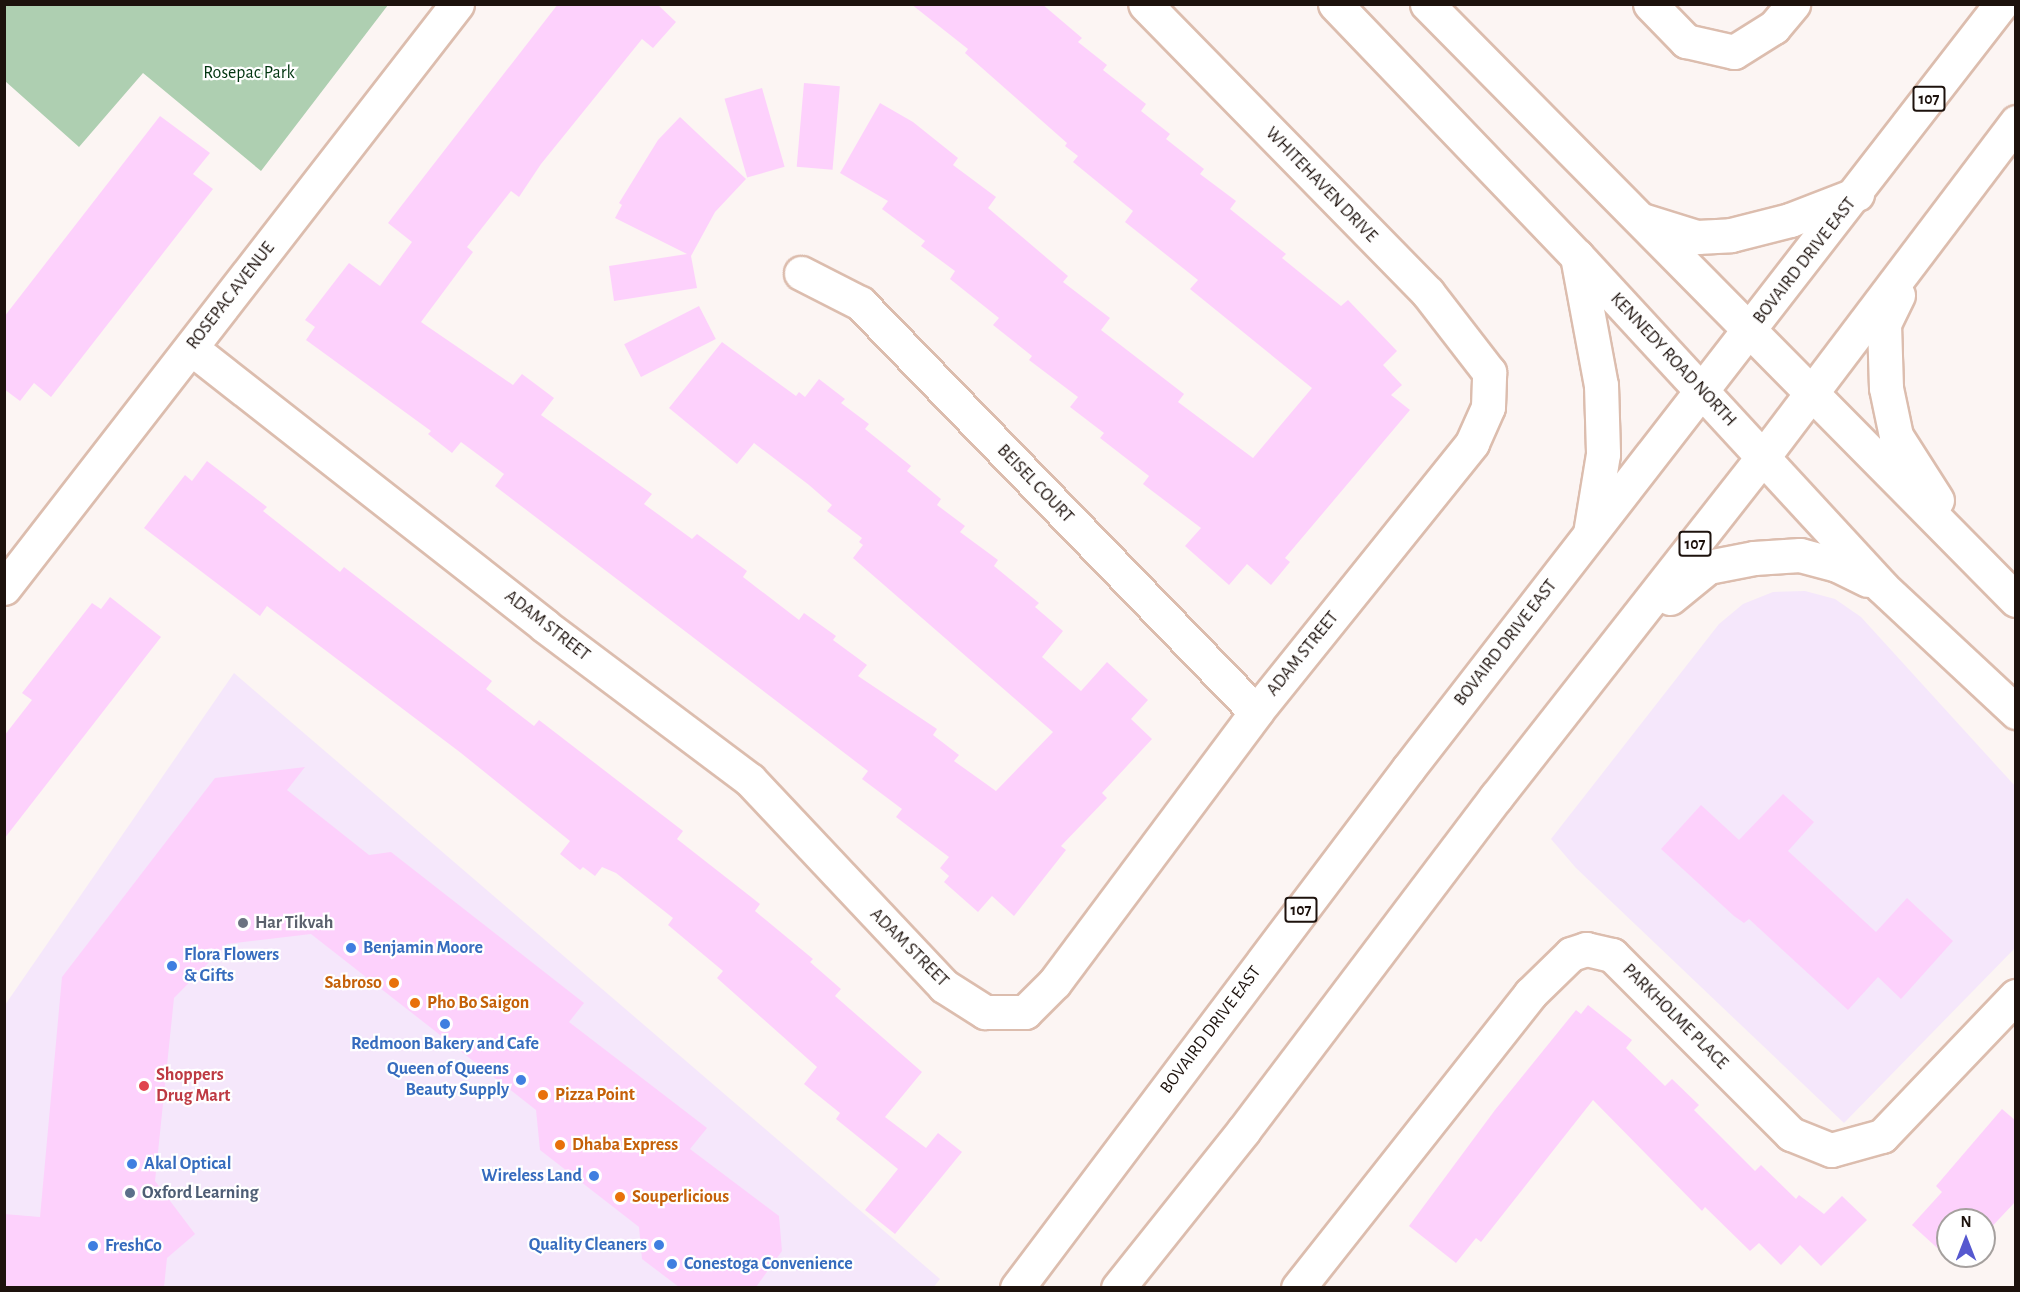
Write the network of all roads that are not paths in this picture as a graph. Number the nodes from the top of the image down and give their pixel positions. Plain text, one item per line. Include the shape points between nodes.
1 (458, 4) edge
2 (1145, 4) edge
3 (1335, 4) edge
4 (1427, 4) edge
5 (1650, 4) edge
6 (1793, 4) edge
7 (2001, 4) edge
8 (2016, 122) edge
9 (1857, 194) junction
10 (1638, 218) junction
11 (1577, 256) junction
12 (1917, 256) junction
13 (801, 273) dead end
14 (1750, 331) junction
15 (191, 348) junction
16 (1489, 372) joint
17 (1702, 392) junction
18 (1811, 393) junction
19 (1763, 457) junction
20 (1589, 536) junction
21 (1970, 553) junction
22 (1881, 586) junction
23 (4, 588) edge
24 (2016, 600) edge
25 (1627, 632) junction
26 (1256, 712) junction
27 (2016, 712) edge
28 (2016, 996) edge
29 (1017, 1287) edge
30 (1118, 1287) edge
31 (1298, 1287) edge

1 - 15 main road, ROSEPAC AVENUE
2 - 16 main road, WHITEHAVEN DRIVE via 1428,293
3 - 11 main road, KENNEDY ROAD NORTH
4 - 10 main road
5 - 6 main road via 1686,41 1734,52 1774,27
7 - 9 main road, BOVAIRD DRIVE EAST / 107
8 - 12 main road, 107
9 - 10 main road via 1790,220 1731,235 1697,237
9 - 14 main road, BOVAIRD DRIVE EAST / 107
10 - 14 main road
11 - 17 main road, KENNEDY ROAD NORTH
11 - 20 main road via 1601,385 1603,454
12 - 18 main road, 107
12 - 21 main road via 1884,324 1886,388 1896,436
13 - 26 main road, BEISEL COURT via 860,303
14 - 17 main road, BOVAIRD DRIVE EAST / 107
14 - 18 main road
15 - 23 main road, ROSEPAC AVENUE
15 - 26 main road, ADAM STREET via 545,626 750,780 944,986 984,1011 1025,1012 1055,982
16 - 26 main road, ADAM STREET via 1488,407 1472,443
17 - 19 main road, KENNEDY ROAD NORTH
17 - 20 main road, BOVAIRD DRIVE EAST / 107
18 - 19 main road, 107
18 - 21 main road
19 - 22 main road, KENNEDY ROAD NORTH
19 - 25 main road, 107
20 - 29 main road, BOVAIRD DRIVE EAST / 107
21 - 24 main road
22 - 25 main road via 1838,565 1800,555 1754,558 1708,567
22 - 27 main road, KENNEDY ROAD NORTH
25 - 30 main road, 107
28 - 31 main road, PARKHOLME PLACE via 1882,1136 1831,1150 1791,1134 1612,955 1586,949 1571,954 1530,994

